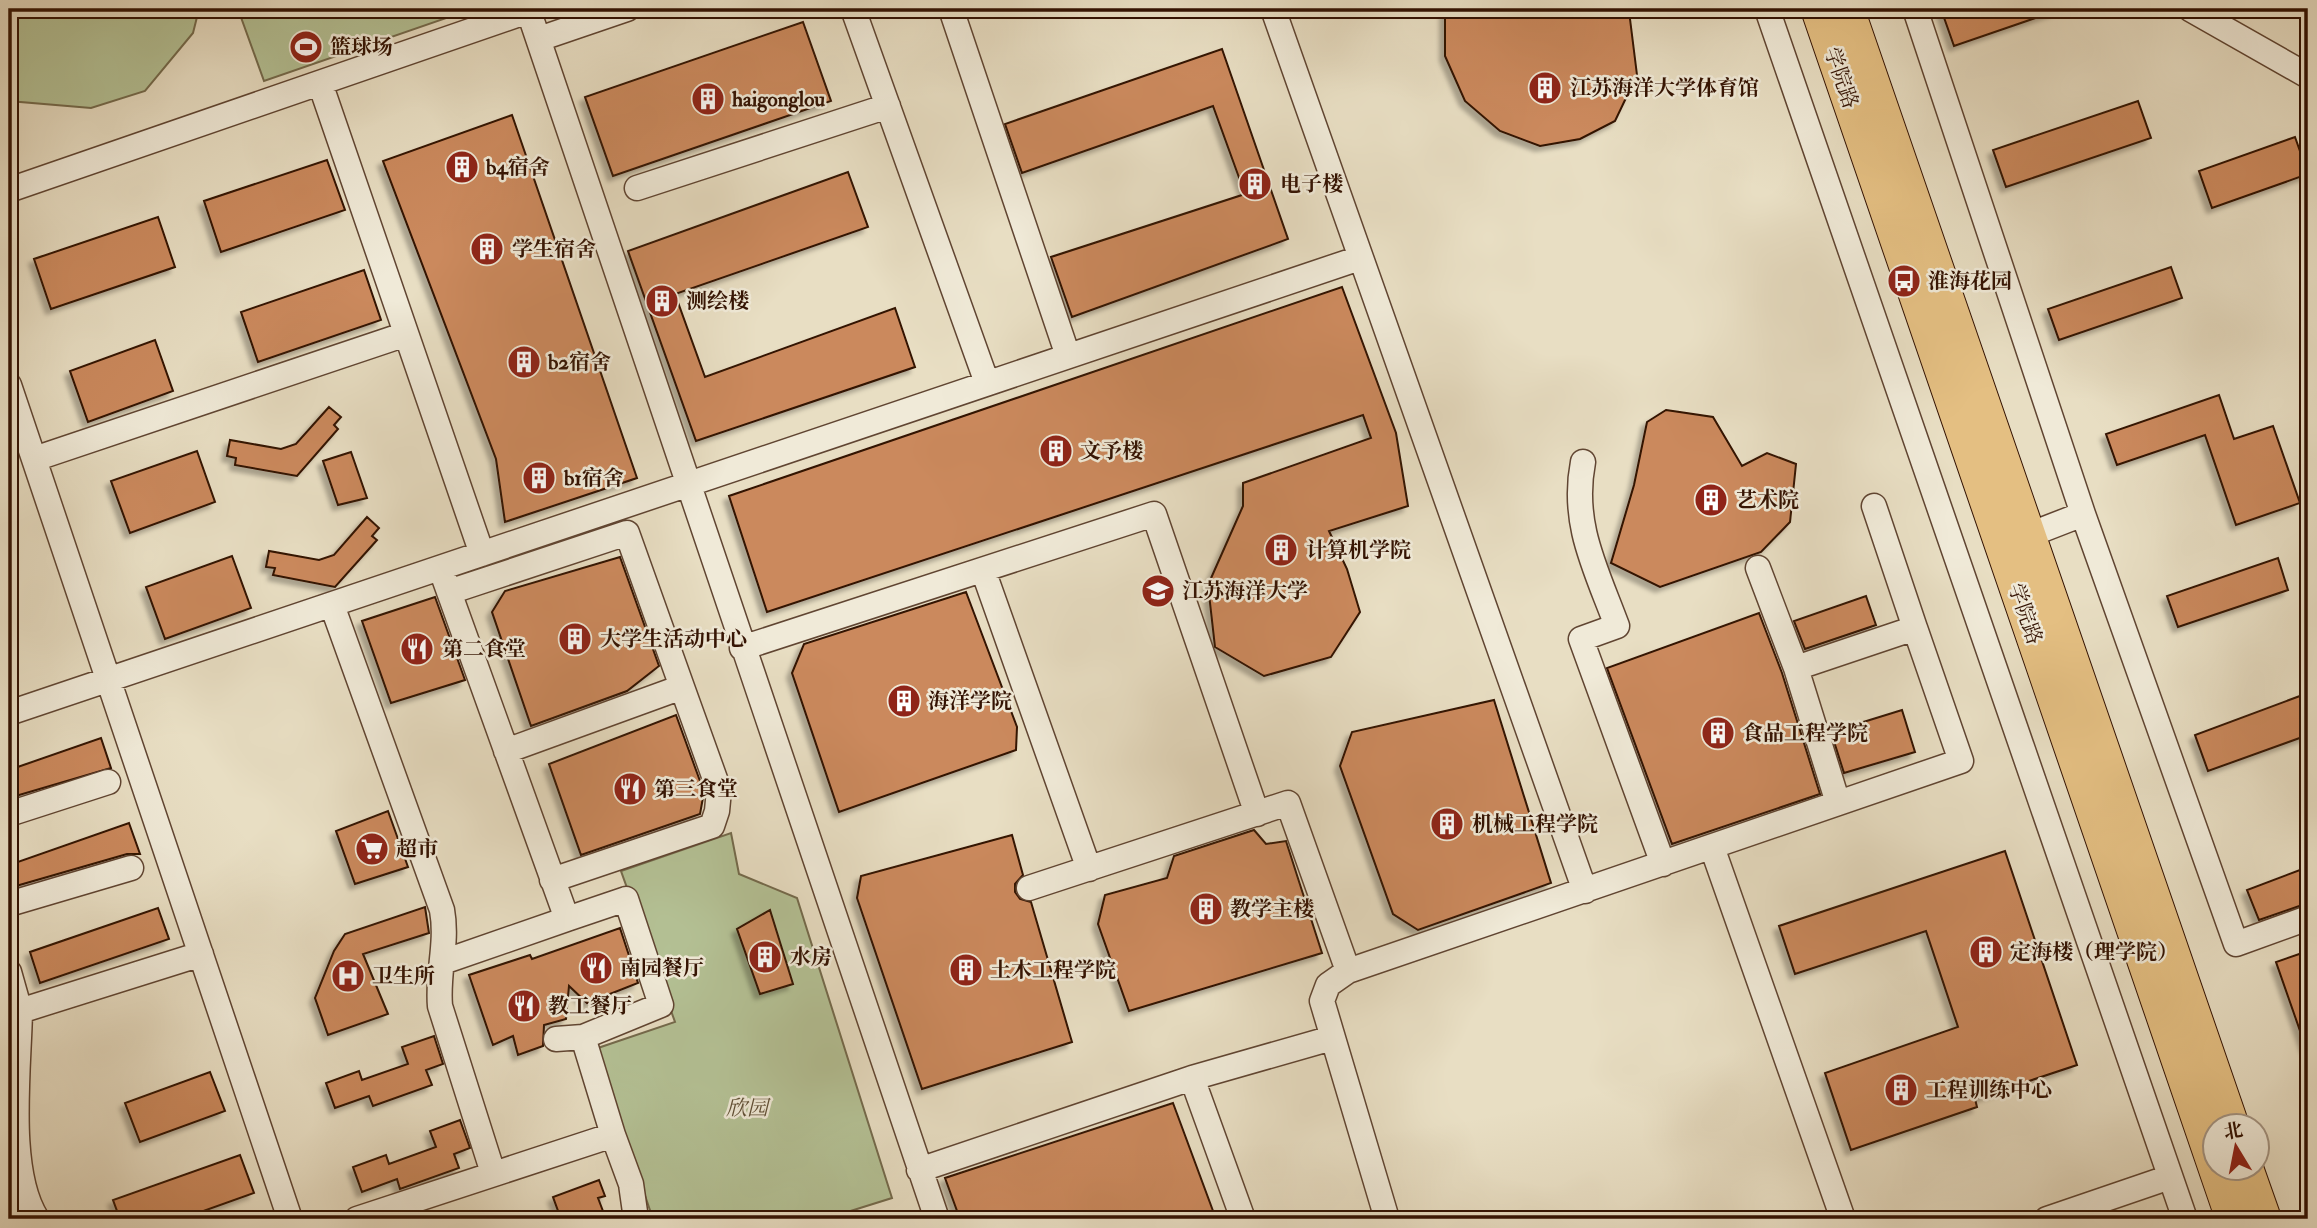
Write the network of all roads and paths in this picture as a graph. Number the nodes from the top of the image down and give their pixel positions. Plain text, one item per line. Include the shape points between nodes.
1 (530, 9) edge
2 (627, 9) edge
3 (853, 9) edge
4 (951, 9) edge
5 (1273, 9) edge
6 (1767, 9) edge
7 (1818, 9) edge
8 (1848, 9) edge
9 (1915, 9) edge
10 (2190, 9) edge
11 (539, 39) junction
12 (2308, 76) edge
13 (320, 83) junction
14 (888, 106) junction
15 (637, 188) dead end
16 (9, 190) edge
17 (1360, 258) junction
18 (406, 334) junction
19 (1068, 356) junction
20 (987, 383) junction
21 (9, 385) edge
22 (34, 459) junction
23 (1583, 462) dead end
24 (687, 484) junction
25 (1874, 506) dead end
26 (2083, 514) junction
27 (2029, 535) junction
28 (482, 554) junction
29 (441, 568) junction
30 (1758, 568) dead end
31 (984, 569) junction
32 (449, 592) junction
33 (332, 604) junction
34 (1915, 628) junction
35 (742, 648) junction
36 (1796, 668) junction
37 (108, 680) junction
38 (682, 687) junction
39 (9, 713) edge
40 (506, 751) junction
41 (108, 782) dead end
42 (1838, 803) junction
43 (9, 814) edge
44 (1257, 814) junction
45 (1712, 847) junction
46 (1663, 864) junction
47 (131, 869) dead end
48 (1090, 869) junction
49 (552, 880) junction
50 (1030, 888) dead end
51 (1585, 891) junction
52 (9, 904) edge
53 (2308, 918) edge
54 (567, 919) junction
55 (201, 954) junction
56 (443, 962) junction
57 (1348, 971) junction
58 (9, 972) edge
59 (15, 1002) edge
60 (583, 1037) junction
61 (1332, 1038) junction
62 (556, 1039) dead end
63 (1192, 1078) junction
64 (2228, 1112) edge
65 (613, 1135) junction
66 (919, 1170) junction
67 (493, 1173) junction
68 (2170, 1177) junction
69 (2253, 1182) edge
70 (37, 1219) edge
71 (290, 1219) edge
72 (357, 1219) edge
73 (636, 1219) edge
74 (937, 1219) edge
75 (1242, 1219) edge
76 (1387, 1219) edge
77 (1843, 1219) edge
78 (2047, 1219) edge
79 (2185, 1219) edge
80 (2232, 1219) edge
81 (2265, 1219) edge

1 - 11 lane
1 - 13 lane
2 - 11 lane
3 - 14 lane
4 - 19 lane
5 - 17 lane
6 - 68 lane
7 - 80 main road, 学院路
8 - 27 main road, 学院路
9 - 26 lane
10 - 12 lane
11 - 24 lane
13 - 16 lane
13 - 18 lane
14 - 15 lane
14 - 20 lane
17 - 19 lane
17 - 51 lane
18 - 22 lane
18 - 28 lane
19 - 20 lane
20 - 24 lane
21 - 22 lane
22 - 37 lane
23 - 46 lane via 1577,490 1579,521 1617,626 1581,639
24 - 28 lane
24 - 35 lane
25 - 34 lane
26 - 27 lane
26 - 53 lane via 2236,944
27 - 64 main road, 学院路
28 - 29 lane
29 - 32 lane
29 - 33 lane
30 - 36 lane
31 - 35 lane
31 - 44 lane via 1154,514
31 - 48 lane
32 - 38 lane via 627,533
32 - 40 lane
33 - 37 lane
33 - 56 lane via 442,910 446,934
34 - 36 lane
34 - 42 lane via 1961,761
35 - 66 lane
36 - 42 lane
37 - 39 lane
37 - 55 lane
38 - 40 lane
38 - 49 lane via 719,790 712,826
40 - 49 lane
41 - 43 lane
42 - 45 lane
44 - 48 lane
44 - 57 lane via 1288,803
45 - 46 lane
45 - 77 lane
46 - 51 lane
47 - 52 lane
48 - 50 lane
49 - 54 lane
51 - 57 lane
54 - 56 lane
54 - 60 lane via 626,899 661,1005
55 - 59 lane
55 - 71 lane
56 - 67 lane via 440,1006
57 - 61 lane via 1328,985 1322,1002
58 - 59 lane
59 - 70 lane via 18,1165 29,1207
60 - 62 lane
60 - 65 lane
61 - 63 lane
61 - 76 lane
63 - 66 lane
63 - 75 lane
65 - 67 lane
65 - 73 lane via 631,1184
66 - 74 lane
67 - 72 lane
68 - 78 lane
68 - 79 lane
69 - 81 main road

